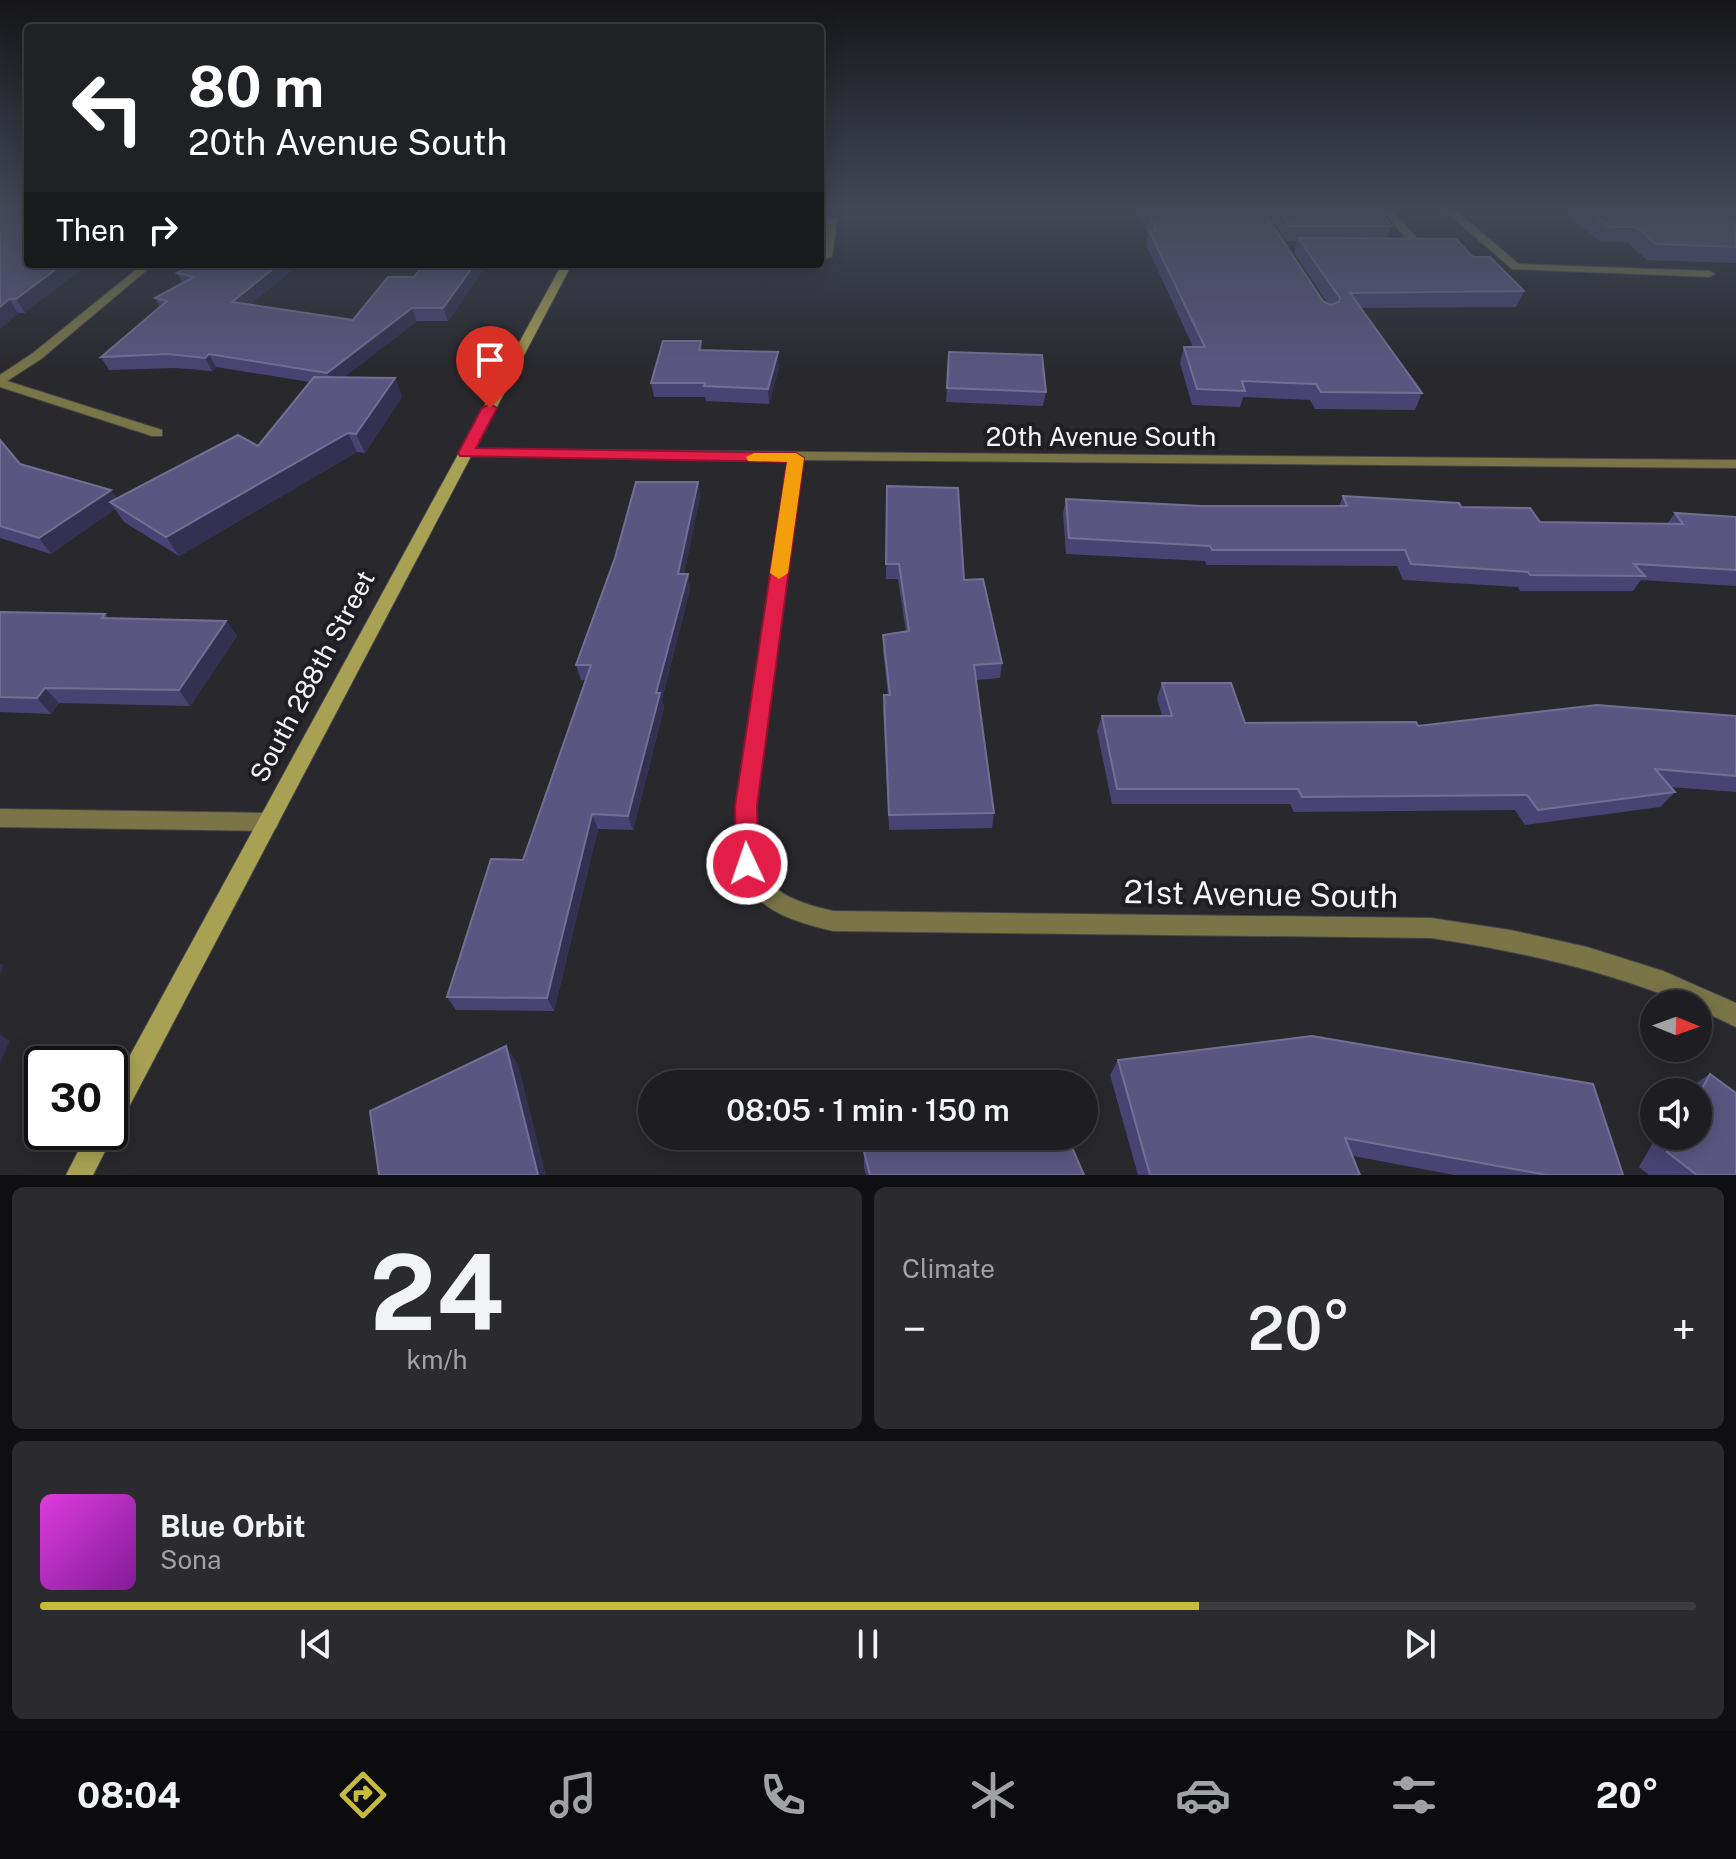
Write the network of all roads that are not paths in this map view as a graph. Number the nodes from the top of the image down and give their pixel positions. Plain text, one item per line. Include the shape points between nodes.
1 (1512, 264) edge
2 (144, 268) edge
3 (565, 268) edge
4 (1710, 274) edge
5 (0, 381) edge
6 (157, 433) dead end
7 (465, 453) junction
8 (796, 458) junction
9 (1736, 464) edge
10 (0, 818) edge
11 (269, 822) junction
12 (1736, 1015) edge
13 (128, 1084) edge
14 (92, 1150) edge
15 (79, 1175) edge

1 - 4 street
2 - 5 street
3 - 7 main road, South 288th Street
5 - 6 street
7 - 8 street, 20th Avenue South
7 - 11 main road, South 288th Street
8 - 9 street, 20th Avenue South
8 - 12 street, 21st Avenue South via 746,806 747,864 775,904 798,915 833,921 1431,928 1583,956
10 - 11 street
11 - 13 main road, South 288th Street
14 - 15 main road

